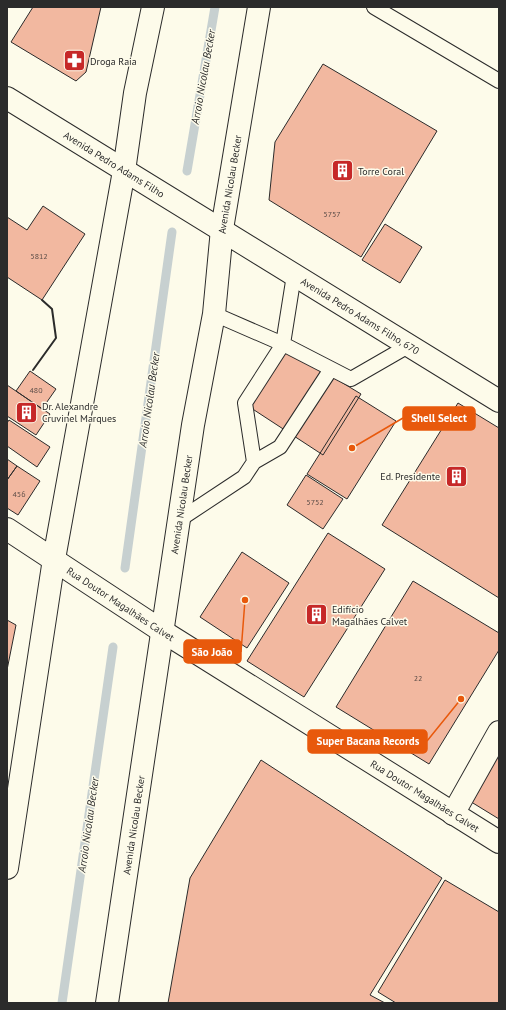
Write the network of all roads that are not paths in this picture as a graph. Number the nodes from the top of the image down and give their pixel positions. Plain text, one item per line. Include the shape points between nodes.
1 (153, 7) edge
2 (259, 7) edge
3 (374, 7) edge
4 (499, 81) edge
5 (7, 98) edge
6 (124, 171) junction
7 (222, 229) junction
8 (294, 275) junction
9 (214, 314) junction
10 (283, 344) junction
11 (410, 345) junction
12 (331, 369) junction
13 (499, 401) edge
14 (254, 462) junction
15 (179, 520) junction
16 (7, 529) edge
17 (54, 558) junction
18 (162, 631) junction
19 (499, 732) edge
20 (454, 814) junction
21 (499, 842) edge
22 (7, 868) edge
23 (107, 1003) edge

1 - 6 main road via 135,93
2 - 7 main road, Avenida Nicolau Becker
3 - 4 lane
5 - 6 main road, Avenida Pedro Adams Filho
6 - 7 main road, Avenida Pedro Adams Filho
6 - 17 main road
7 - 8 main road, Avenida Pedro Adams Filho, 670
7 - 9 main road, Avenida Nicolau Becker
8 - 10 lane
8 - 11 main road, Avenida Pedro Adams Filho, 670
9 - 10 lane
9 - 15 main road, Avenida Nicolau Becker via 193,425
10 - 12 lane
10 - 14 lane via 245,403
11 - 12 lane via 351,379
11 - 13 main road, Avenida Pedro Adams Filho, 670
12 - 14 lane via 280,447
14 - 15 lane via 244,477
15 - 18 main road, Avenida Nicolau Becker
16 - 17 main road, Rua Doutor Magalhães Calvet
17 - 18 main road, Rua Doutor Magalhães Calvet
17 - 22 main road
18 - 20 main road, Rua Doutor Magalhães Calvet
18 - 23 main road, Avenida Nicolau Becker
19 - 20 main road
20 - 21 main road, Rua Doutor Magalhães Calvet

